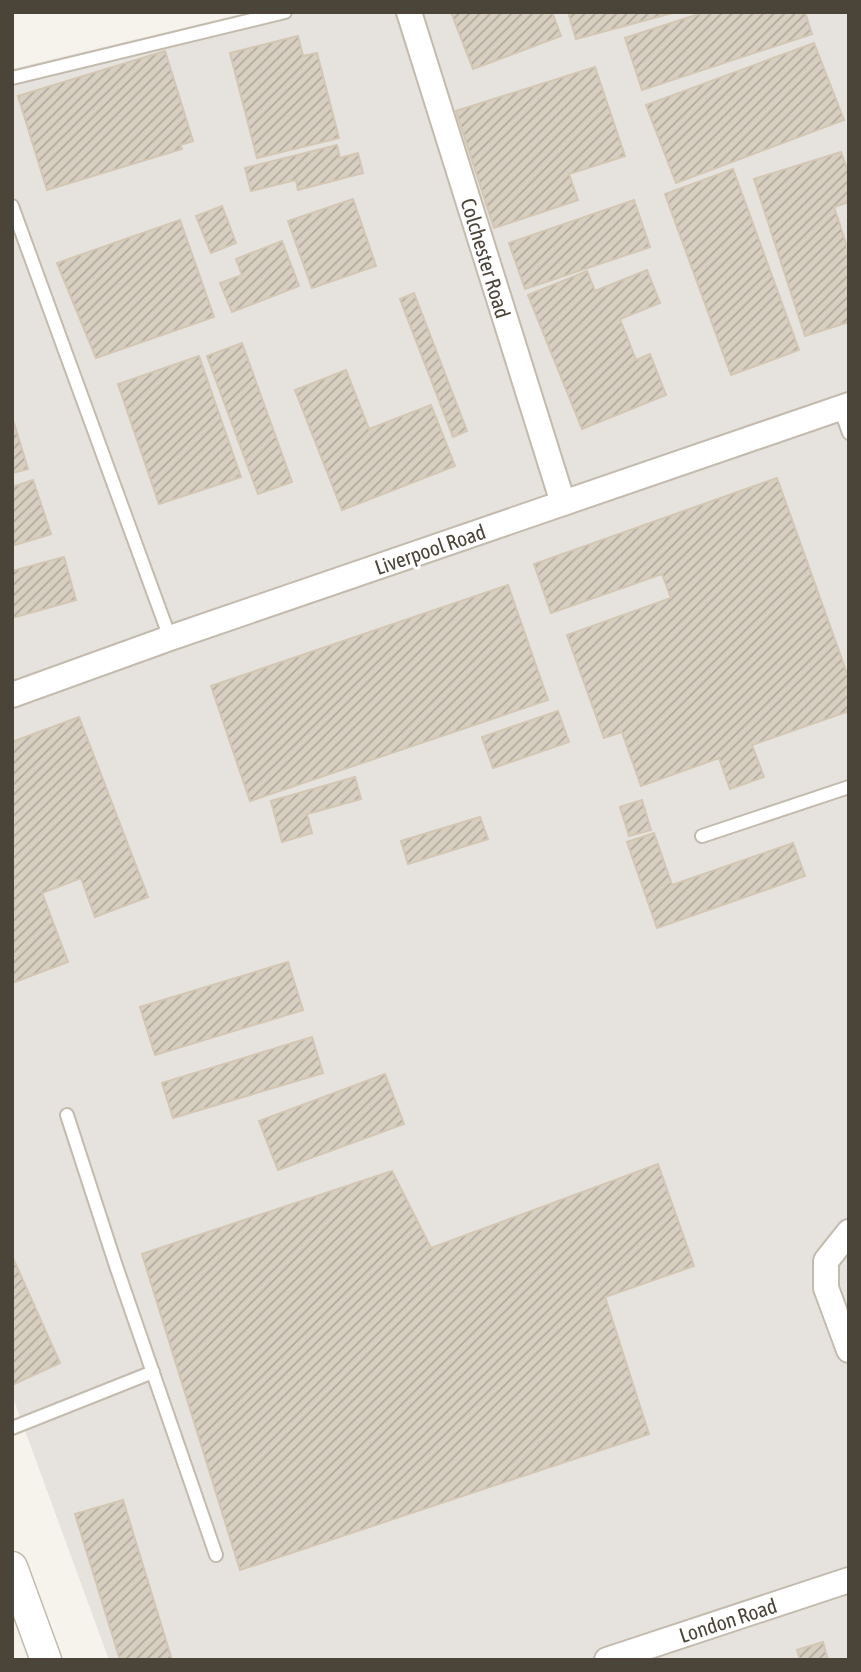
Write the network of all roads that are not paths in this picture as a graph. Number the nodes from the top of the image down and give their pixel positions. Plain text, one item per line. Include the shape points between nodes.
1 (285, 12) edge
2 (409, 12) edge
3 (12, 78) edge
4 (12, 206) edge
5 (845, 407) edge
6 (849, 433) edge
7 (563, 503) junction
8 (170, 638) junction
9 (12, 695) edge
10 (849, 787) edge
11 (702, 836) dead end
12 (67, 1115) dead end
13 (849, 1232) edge
14 (849, 1350) edge
15 (153, 1372) junction
16 (12, 1428) edge
17 (216, 1555) dead end
18 (12, 1567) edge
19 (849, 1580) edge
20 (46, 1660) edge
21 (607, 1660) edge

1 - 3 lane
2 - 7 street, Colchester Road
4 - 8 lane
5 - 6 lane
5 - 7 street, Liverpool Road
7 - 8 street, Liverpool Road
8 - 9 street, Liverpool Road
10 - 11 lane
12 - 15 lane
13 - 14 street via 826,1261 826,1288
15 - 16 lane
15 - 17 lane
18 - 20 street
19 - 21 street, London Road

